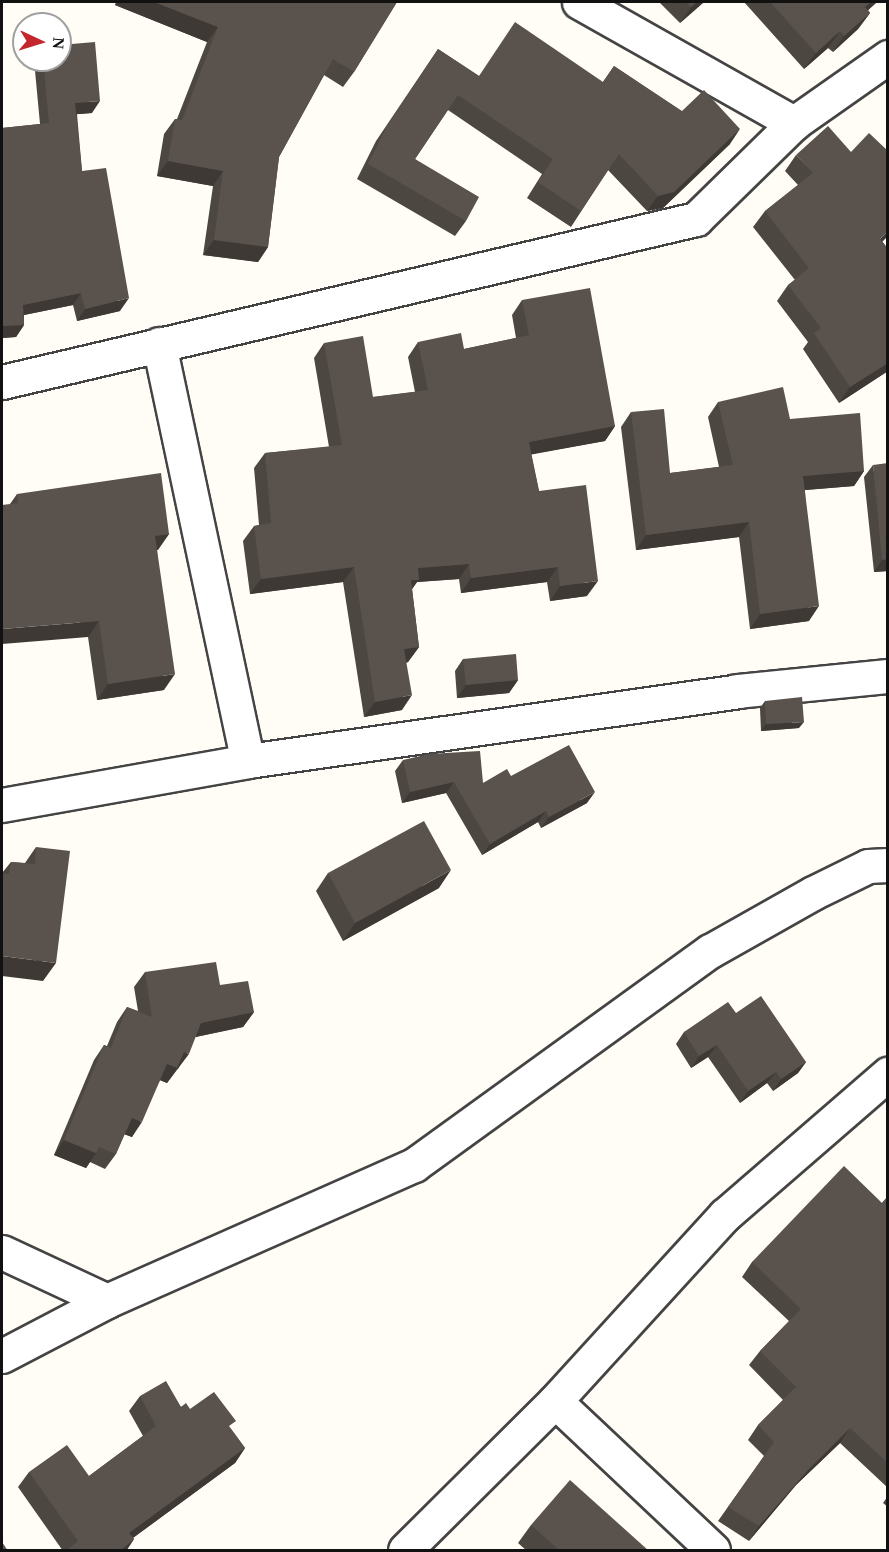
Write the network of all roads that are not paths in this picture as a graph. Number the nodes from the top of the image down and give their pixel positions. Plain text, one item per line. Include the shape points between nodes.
1 (579, 2) edge
2 (888, 57) edge
3 (794, 123) junction
4 (159, 344) junction
5 (2, 382) edge
6 (888, 676) edge
7 (248, 761) junction
8 (2, 805) edge
9 (888, 865) edge
10 (887, 1077) edge
11 (2, 1252) edge
12 (107, 1301) junction
13 (2, 1356) edge
14 (555, 1401) junction
15 (405, 1551) edge
16 (713, 1551) edge

1 - 3 street
2 - 3 street
3 - 4 street via 696,219
4 - 5 street
4 - 7 street
6 - 7 street via 736,691
7 - 8 street
9 - 12 street via 868,866 710,951 414,1165
10 - 14 street via 725,1215
11 - 12 street
12 - 13 street
14 - 15 street
14 - 16 street

